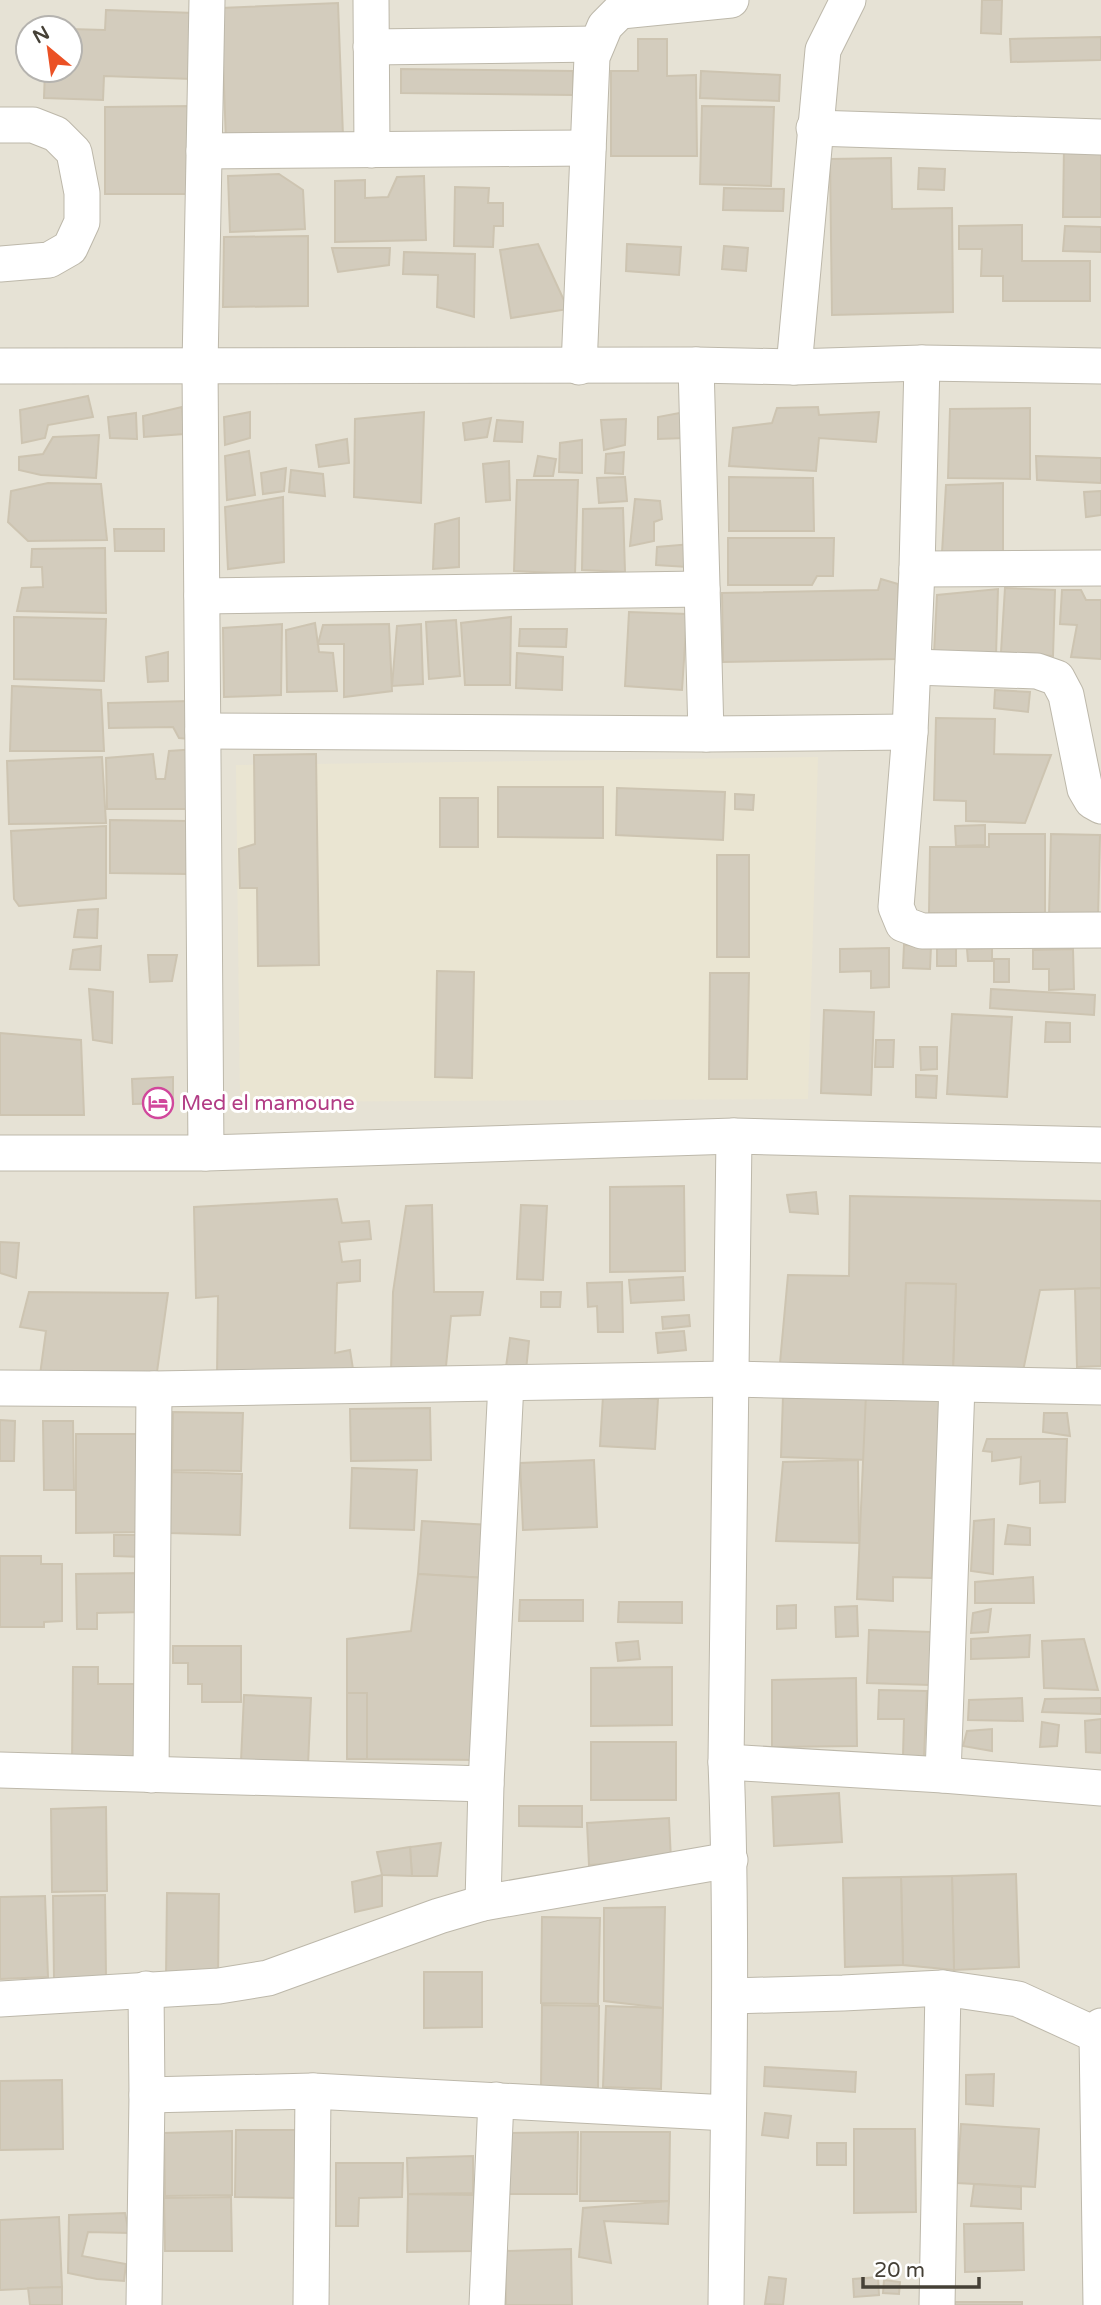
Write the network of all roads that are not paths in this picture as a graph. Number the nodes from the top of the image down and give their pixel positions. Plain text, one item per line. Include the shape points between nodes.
1 (207, 0) edge
2 (371, 0) edge
3 (731, 0) edge
4 (848, 0) edge
5 (626, 5) edge
6 (597, 44) junction
7 (371, 47) junction
8 (0, 125) edge
9 (814, 128) junction
10 (1101, 137) edge
11 (588, 148) junction
12 (372, 150) junction
13 (204, 151) junction
14 (0, 264) edge
15 (922, 363) junction
16 (696, 365) junction
17 (0, 366) edge
18 (200, 366) junction
19 (1101, 366) edge
20 (579, 367) junction
21 (794, 368) junction
22 (1101, 568) edge
23 (918, 569) junction
24 (702, 589) junction
25 (202, 596) junction
26 (913, 667) junction
27 (203, 731) junction
28 (910, 732) junction
29 (706, 734) junction
30 (1101, 806) edge
31 (1101, 930) edge
32 (734, 1136) junction
33 (1101, 1144) edge
34 (0, 1153) edge
35 (206, 1153) junction
36 (731, 1379) junction
37 (506, 1383) junction
38 (957, 1385) junction
39 (1101, 1387) edge
40 (0, 1388) edge
41 (154, 1389) junction
42 (726, 1762) junction
43 (0, 1770) edge
44 (151, 1775) junction
45 (943, 1775) junction
46 (486, 1784) junction
47 (1101, 1788) edge
48 (730, 1860) junction
49 (483, 1903) junction
50 (943, 1988) junction
51 (146, 1989) junction
52 (731, 1996) junction
53 (0, 1999) edge
54 (1100, 2032) edge
55 (313, 2091) junction
56 (148, 2095) junction
57 (496, 2101) junction
58 (728, 2113) junction
59 (1101, 2302) edge
60 (144, 2305) edge
61 (311, 2305) edge
62 (487, 2305) edge
63 (726, 2305) edge
64 (937, 2305) edge

1 - 13 street
2 - 7 street
3 - 5 street
4 - 9 street via 823,50
5 - 6 street via 605,26
6 - 7 street
6 - 11 street via 592,57
7 - 12 street
8 - 14 street via 33,125 56,134 74,152 82,193 82,222 70,248 49,260
9 - 10 street
9 - 21 street
11 - 12 street
11 - 20 street
12 - 13 street
13 - 18 street
15 - 19 street
15 - 21 street
15 - 23 street
16 - 20 street
16 - 21 street
16 - 24 street
17 - 18 street
18 - 20 street
18 - 25 street
22 - 23 street
23 - 26 street
24 - 25 street
24 - 29 street
25 - 27 street
26 - 28 street
26 - 30 street via 1037,671 1057,678 1066,695 1085,789
27 - 29 street
27 - 35 street
28 - 29 street
28 - 31 street via 896,907 903,923 922,931
32 - 33 street
32 - 35 street
32 - 36 street
34 - 35 street
36 - 37 street
36 - 38 street
36 - 42 street
37 - 41 street
37 - 46 street
38 - 39 street
38 - 45 street
40 - 41 street
41 - 44 street
42 - 45 street
42 - 48 street
43 - 44 street
44 - 46 street
45 - 47 street
46 - 49 street
48 - 49 street
48 - 52 street
49 - 51 street via 268,1978 219,1986
50 - 52 street
50 - 54 street via 1018,1999
50 - 64 street
51 - 53 street
51 - 56 street
52 - 58 street
54 - 59 street
55 - 56 street
55 - 57 street
55 - 61 street
56 - 60 street
57 - 58 street
57 - 62 street
58 - 63 street

